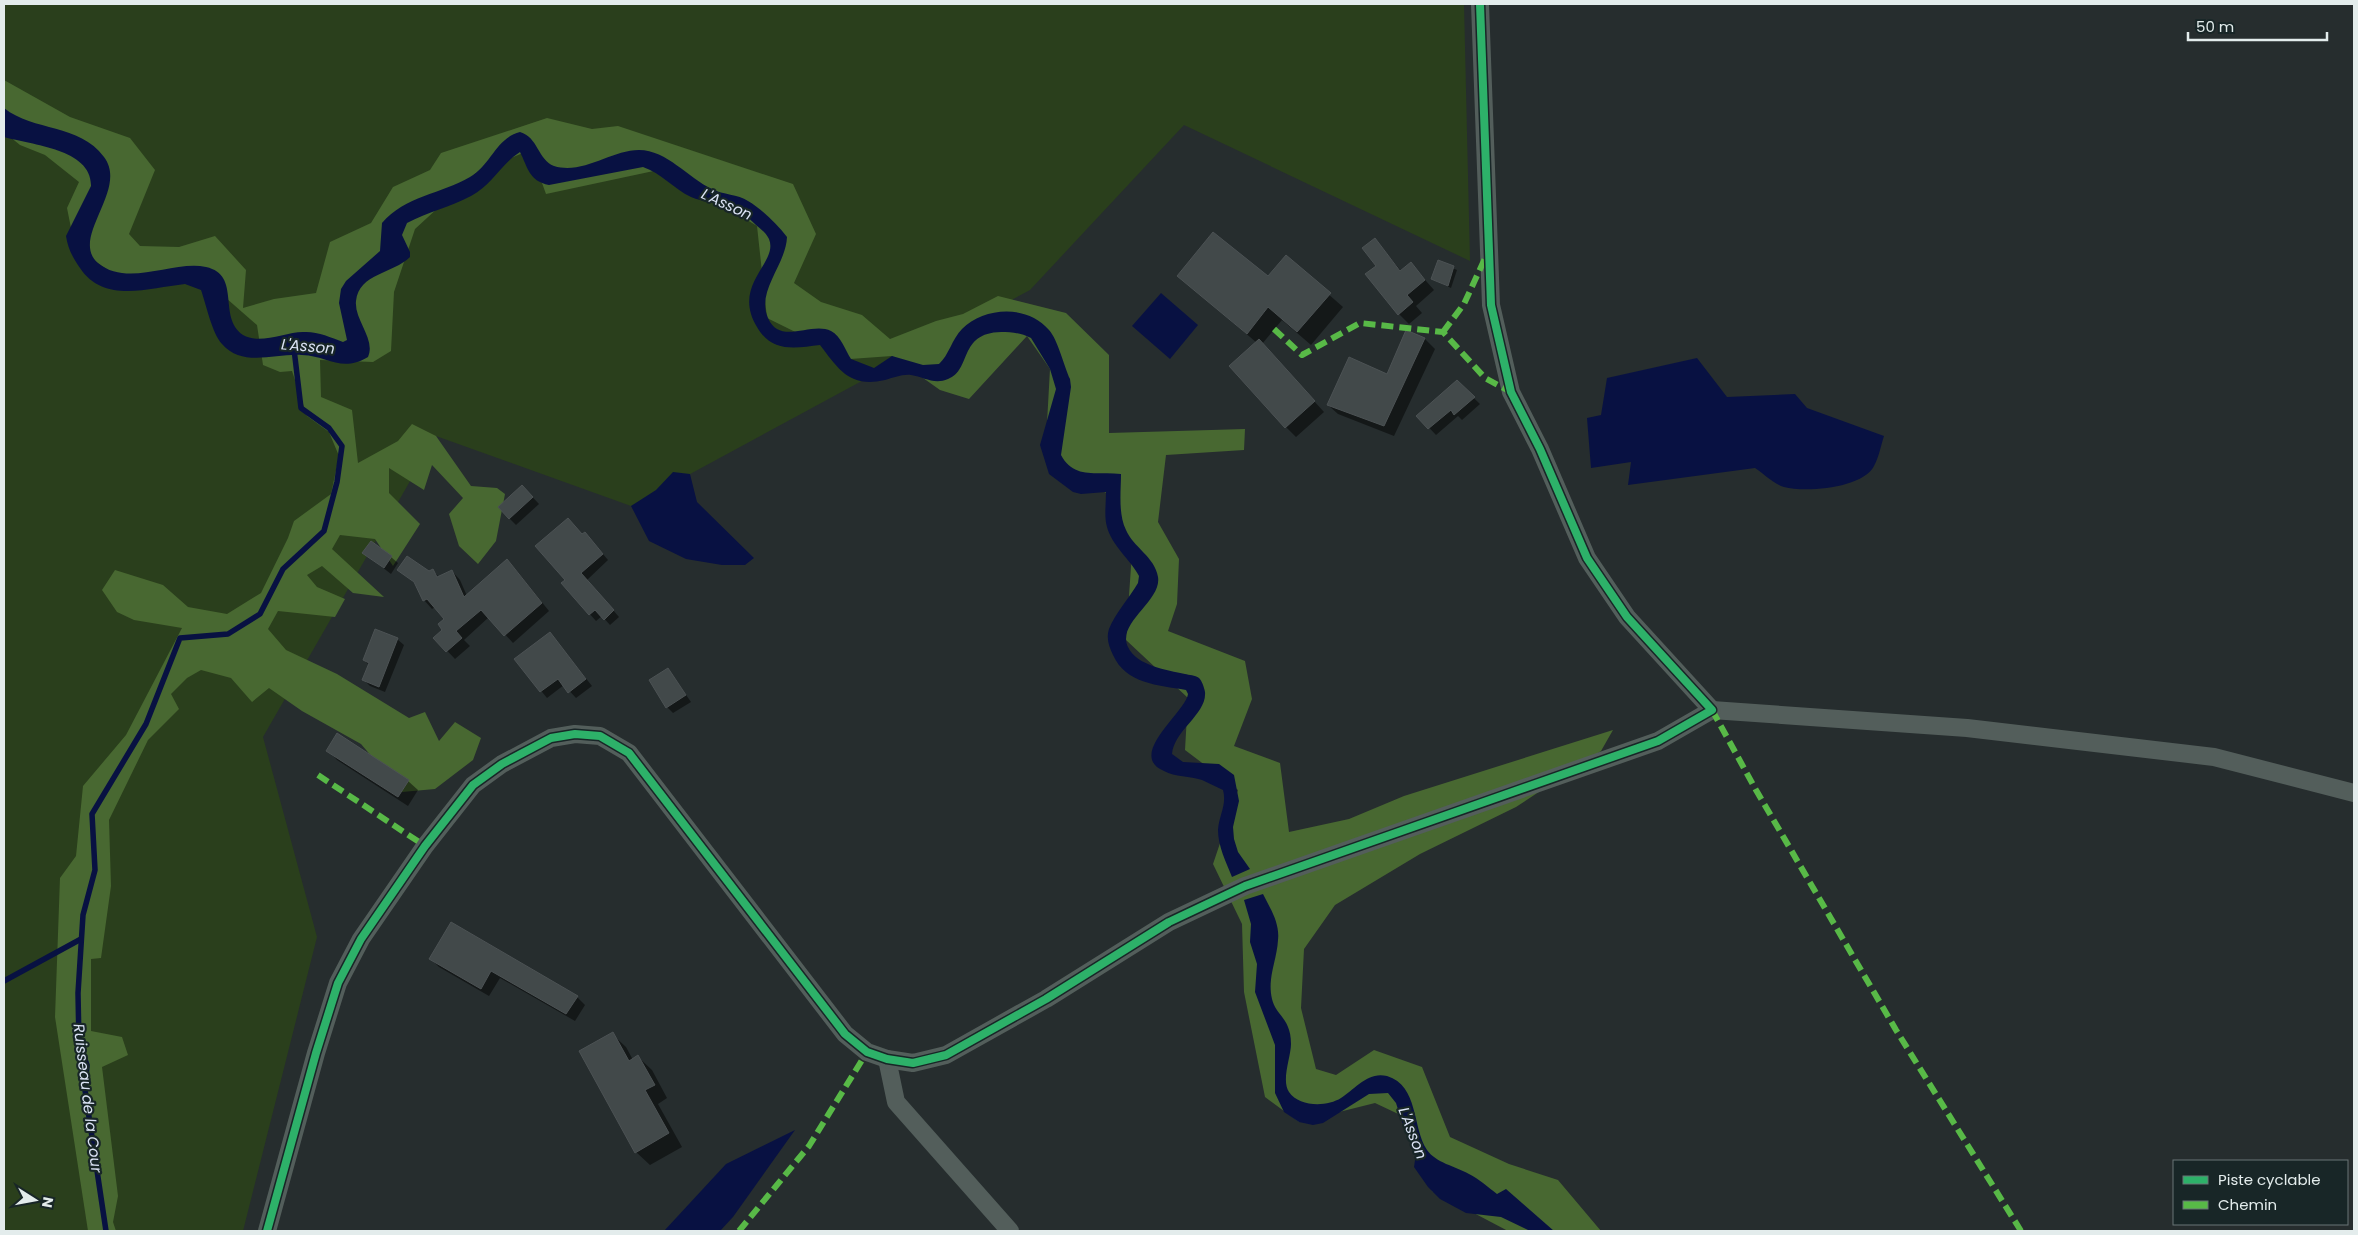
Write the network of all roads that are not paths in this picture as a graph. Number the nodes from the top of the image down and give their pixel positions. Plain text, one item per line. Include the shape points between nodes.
1 (1480, 4) edge
2 (1712, 710) junction
3 (2354, 793) edge
4 (887, 1059) junction
5 (267, 1231) edge
6 (1010, 1231) edge

1 - 2 street via 1491,305 1511,392 1540,449 1587,558 1627,617
2 - 3 street via 1967,728 2214,757
2 - 4 street via 1658,741 1245,886 1169,922 1046,999 946,1055 913,1063
4 - 5 street via 867,1052 845,1034 628,754 600,736 575,734 551,738 502,764 473,785 425,846 360,939 338,984 318,1044
4 - 6 street via 896,1102

